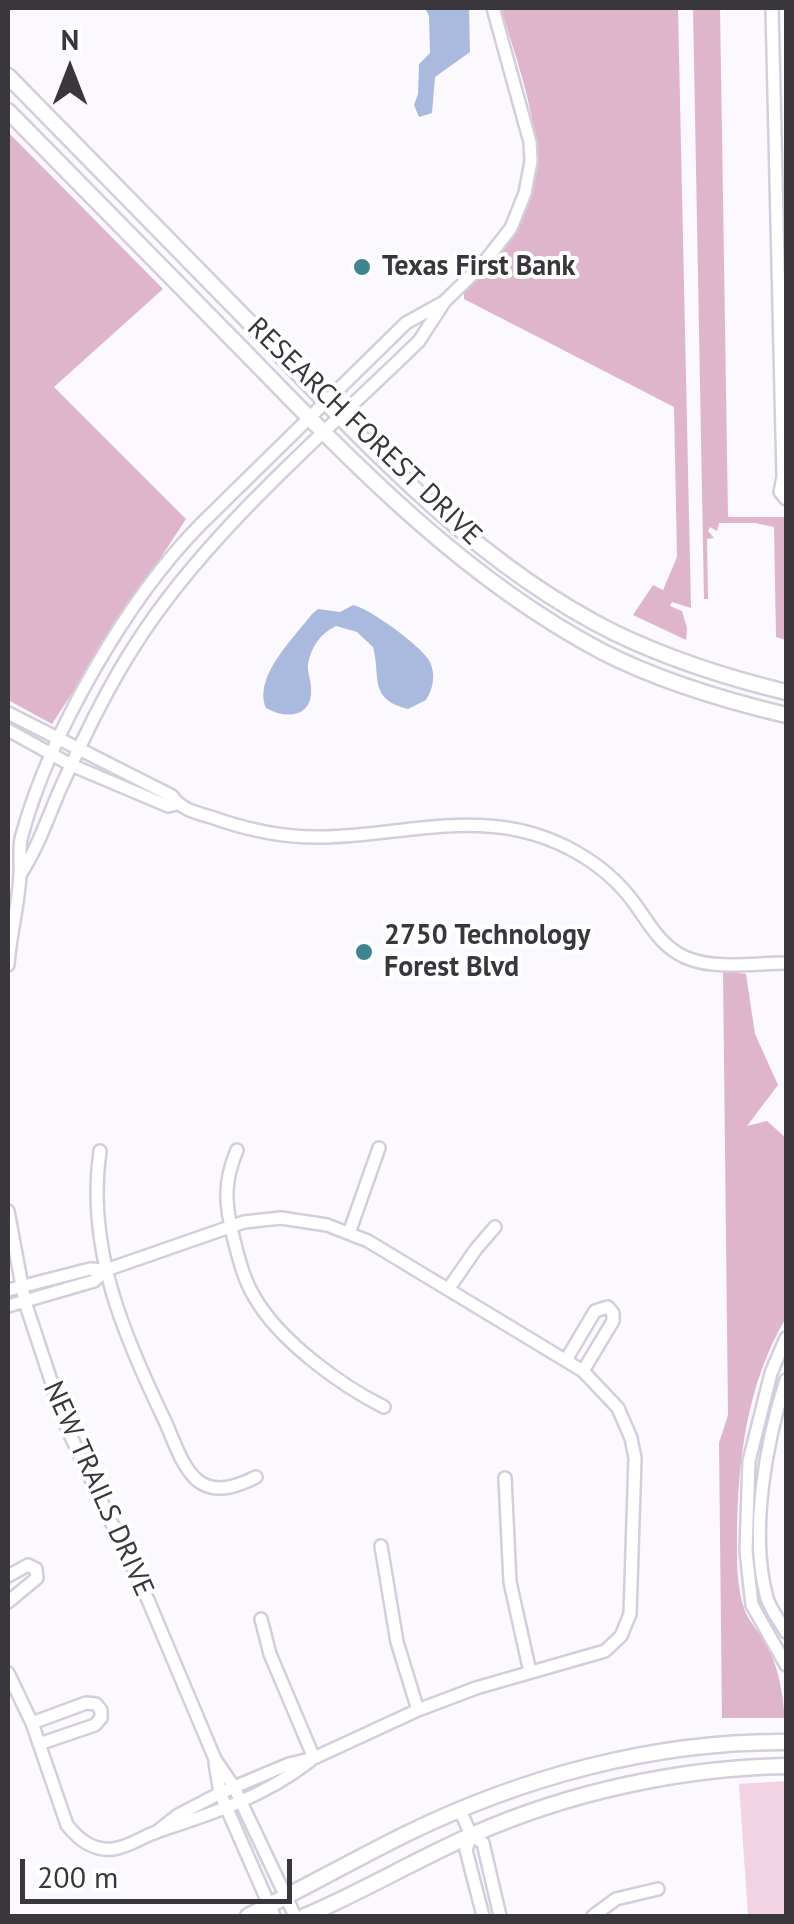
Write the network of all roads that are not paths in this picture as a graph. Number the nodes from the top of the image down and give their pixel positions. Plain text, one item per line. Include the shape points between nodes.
1 (493, 8) edge
2 (772, 8) edge
3 (8, 76) edge
4 (780, 81) edge
5 (8, 111) edge
6 (78, 182) junction
7 (114, 184) junction
8 (781, 193) edge
9 (782, 297) edge
10 (445, 301) junction
11 (782, 313) edge
12 (326, 401) junction
13 (783, 414) edge
14 (342, 416) junction
15 (309, 418) junction
16 (325, 433) junction
17 (784, 477) edge
18 (786, 499) edge
19 (170, 558) junction
20 (193, 568) junction
21 (182, 580) junction
22 (786, 692) edge
23 (8, 713) edge
24 (786, 715) edge
25 (8, 730) edge
26 (59, 740) junction
27 (78, 751) junction
28 (52, 754) junction
29 (71, 765) junction
30 (177, 804) junction
31 (20, 875) junction
32 (786, 962) edge
33 (8, 964) edge
34 (378, 1148) dead end
35 (237, 1150) dead end
36 (100, 1151) dead end
37 (8, 1211) edge
38 (230, 1226) junction
39 (496, 1227) dead end
40 (349, 1233) junction
41 (106, 1270) junction
42 (21, 1286) junction
43 (449, 1288) junction
44 (8, 1290) edge
45 (25, 1302) junction
46 (8, 1306) edge
47 (786, 1338) edge
48 (566, 1360) junction
49 (583, 1371) junction
50 (786, 1380) edge
51 (384, 1407) dead end
52 (748, 1461) junction
53 (766, 1465) junction
54 (256, 1477) dead end
55 (505, 1478) dead end
56 (381, 1546) dead end
57 (746, 1551) junction
58 (762, 1554) junction
59 (8, 1576) edge
60 (8, 1602) edge
61 (261, 1618) dead end
62 (786, 1632) edge
63 (786, 1665) edge
64 (530, 1672) junction
65 (9, 1676) edge
66 (418, 1710) junction
67 (32, 1723) junction
68 (786, 1742) edge
69 (39, 1744) junction
70 (314, 1758) junction
71 (214, 1759) junction
72 (786, 1766) edge
73 (234, 1787) junction
74 (220, 1793) junction
75 (242, 1802) junction
76 (227, 1808) junction
77 (460, 1810) junction
78 (155, 1833) junction
79 (471, 1835) junction
80 (658, 1889) dead end
81 (286, 1898) junction
82 (272, 1911) edge
83 (248, 1916) edge
84 (295, 1916) edge
85 (305, 1916) edge
86 (483, 1916) edge
87 (500, 1916) edge
88 (593, 1916) edge

1 - 10 street via 531,161 520,212 504,239
2 - 4 street
3 - 7 main road, RESEARCH FOREST DRIVE
4 - 8 street
5 - 6 main road, RESEARCH FOREST DRIVE
6 - 7 main road
6 - 15 main road, RESEARCH FOREST DRIVE
7 - 12 main road, RESEARCH FOREST DRIVE
8 - 9 street
9 - 11 street
10 - 12 street via 406,323
10 - 14 street via 419,341
11 - 13 street
12 - 14 main road, RESEARCH FOREST DRIVE
12 - 15 street
13 - 17 street
14 - 16 street
14 - 22 main road, RESEARCH FOREST DRIVE via 454,524 558,600 672,658
15 - 16 main road, RESEARCH FOREST DRIVE
15 - 19 street
16 - 20 street
16 - 24 main road, RESEARCH FOREST DRIVE via 438,540 546,619 664,679
17 - 18 street via 780,492
19 - 20 street
19 - 21 street
19 - 26 street via 116,633
20 - 21 street
21 - 27 street via 135,644
23 - 26 street
25 - 28 street
26 - 27 street
26 - 28 street
27 - 29 street
27 - 30 street
28 - 29 street
28 - 31 street via 20,840
29 - 30 street
29 - 31 street via 39,846
30 - 32 street via 245,828 294,836 467,825 533,833 596,866 660,940 686,958
31 - 33 street
34 - 40 street
35 - 38 street via 224,1199
36 - 41 street via 95,1200
37 - 42 street, NEW TRAILS DRIVE
38 - 40 street via 281,1218
38 - 41 street
38 - 51 street via 243,1274 264,1312 355,1392
39 - 43 street
40 - 43 street
41 - 42 street
41 - 45 street
41 - 54 street via 126,1336 186,1466 210,1486 238,1486
42 - 44 street
42 - 45 street, NEW TRAILS DRIVE
43 - 48 street
45 - 46 street
45 - 71 street, NEW TRAILS DRIVE via 80,1459
47 - 52 street
48 - 49 street
48 - 49 street via 595,1311 608,1308 614,1321
49 - 64 street via 618,1408 635,1458 630,1614 605,1652
50 - 53 street
52 - 53 street
52 - 57 street
53 - 58 street
55 - 64 street via 510,1582
56 - 66 street via 396,1642
57 - 58 street
57 - 63 street via 752,1605
58 - 62 street via 767,1600
59 - 60 street via 28,1565 37,1578
61 - 70 street
64 - 66 street
65 - 67 street
66 - 70 street
67 - 69 street
67 - 69 street via 86,1704 101,1710 94,1725
68 - 77 main road via 625,1758
69 - 78 street via 76,1837 112,1849
70 - 73 street
70 - 75 street
71 - 73 street, NEW TRAILS DRIVE
71 - 74 street, NEW TRAILS DRIVE
72 - 79 main road via 631,1785
73 - 74 street
73 - 75 street, NEW TRAILS DRIVE
74 - 76 street, NEW TRAILS DRIVE
74 - 78 street
75 - 76 street
75 - 81 street, NEW TRAILS DRIVE
76 - 78 street
76 - 82 street, NEW TRAILS DRIVE
77 - 79 street
77 - 81 main road
79 - 85 main road
79 - 86 street via 466,1850
79 - 87 street via 483,1843
80 - 88 street via 616,1898
81 - 82 main road
81 - 84 street, NEW TRAILS DRIVE
82 - 83 main road

